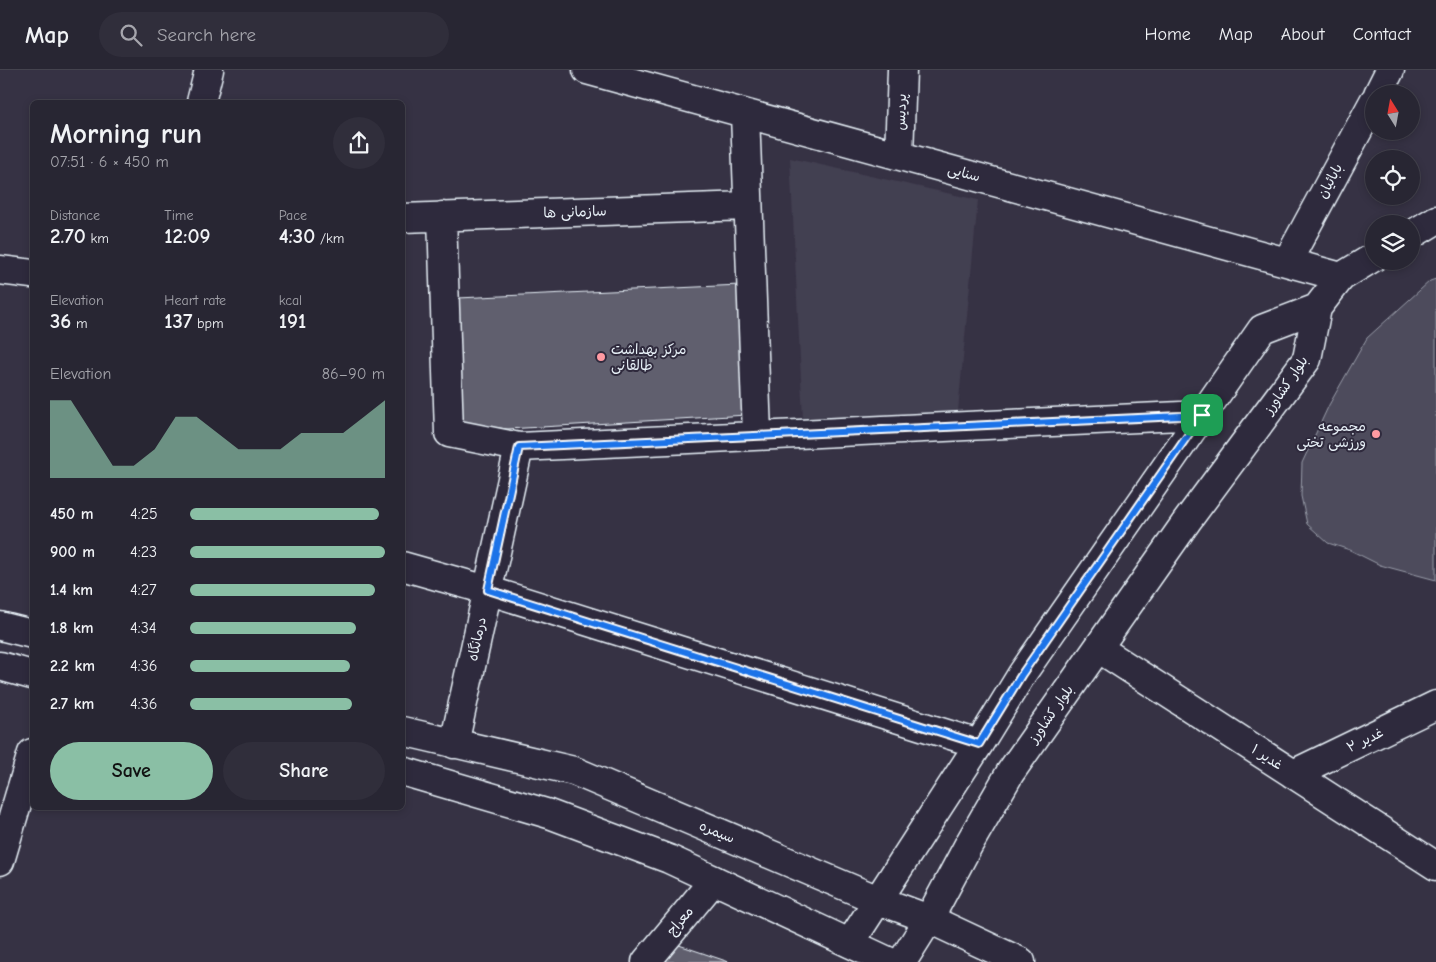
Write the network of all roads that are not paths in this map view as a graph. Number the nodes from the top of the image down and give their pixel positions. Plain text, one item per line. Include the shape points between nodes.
1 (209, 70) edge
2 (587, 70) edge
3 (902, 70) edge
4 (1390, 70) edge
5 (1382, 85) edge
6 (202, 100) edge
7 (744, 114) junction
8 (1365, 118) edge
9 (899, 155) junction
10 (748, 206) junction
11 (442, 216) junction
12 (405, 218) edge
13 (1436, 220) edge
14 (1420, 230) edge
15 (1287, 262) junction
16 (1365, 262) edge
17 (0, 270) edge
18 (30, 274) edge
19 (1340, 277) junction
20 (1318, 308) junction
21 (1202, 415) junction
22 (757, 434) junction
23 (519, 447) junction
24 (405, 567) edge
25 (488, 590) junction
26 (0, 626) edge
27 (30, 634) edge
28 (1098, 648) junction
29 (0, 666) edge
30 (30, 674) edge
31 (1436, 706) edge
32 (405, 732) edge
33 (454, 744) junction
34 (979, 744) junction
35 (30, 760) edge
36 (405, 772) edge
37 (1293, 774) junction
38 (0, 861) edge
39 (1436, 866) edge
40 (714, 880) junction
41 (878, 900) junction
42 (930, 919) junction
43 (850, 943) junction
44 (646, 962) edge
45 (890, 962) edge
46 (902, 962) edge
47 (1021, 962) edge

1 - 6 street
2 - 7 street, سنایی
3 - 9 street, پردیس
4 - 5 street
7 - 9 street, سنایی
7 - 10 street
8 - 15 street, بابائیان
9 - 15 street, سنایی
10 - 11 street, سازمانی ها
10 - 22 street
11 - 12 street, سازمانی ها
11 - 23 street via 449,434
13 - 14 street
15 - 19 street, سنایی
16 - 19 street
17 - 18 street
19 - 20 street
20 - 21 street via 1262,329
20 - 28 street, بلوار کشاورز via 1307,359
21 - 22 street
21 - 34 street via 1022,674
22 - 23 street
23 - 25 street, درمانگاه
24 - 25 street
25 - 33 street, درمانگاه
25 - 34 street
26 - 27 street
28 - 37 street, غدیر ۱
28 - 42 street, بلوار کشاورز via 1010,772
29 - 30 street
31 - 37 street, غدیر ۲
32 - 33 street, سیمره
33 - 41 street, سیمره via 574,771
34 - 41 street
35 - 38 street
36 - 40 street via 549,814 669,859
37 - 39 street, غدیر ۱
40 - 43 street
40 - 44 street, معراج
41 - 42 street, سیمره
41 - 43 street
42 - 46 street, بلوار کشاورز
42 - 47 street, سیمره
43 - 45 street

